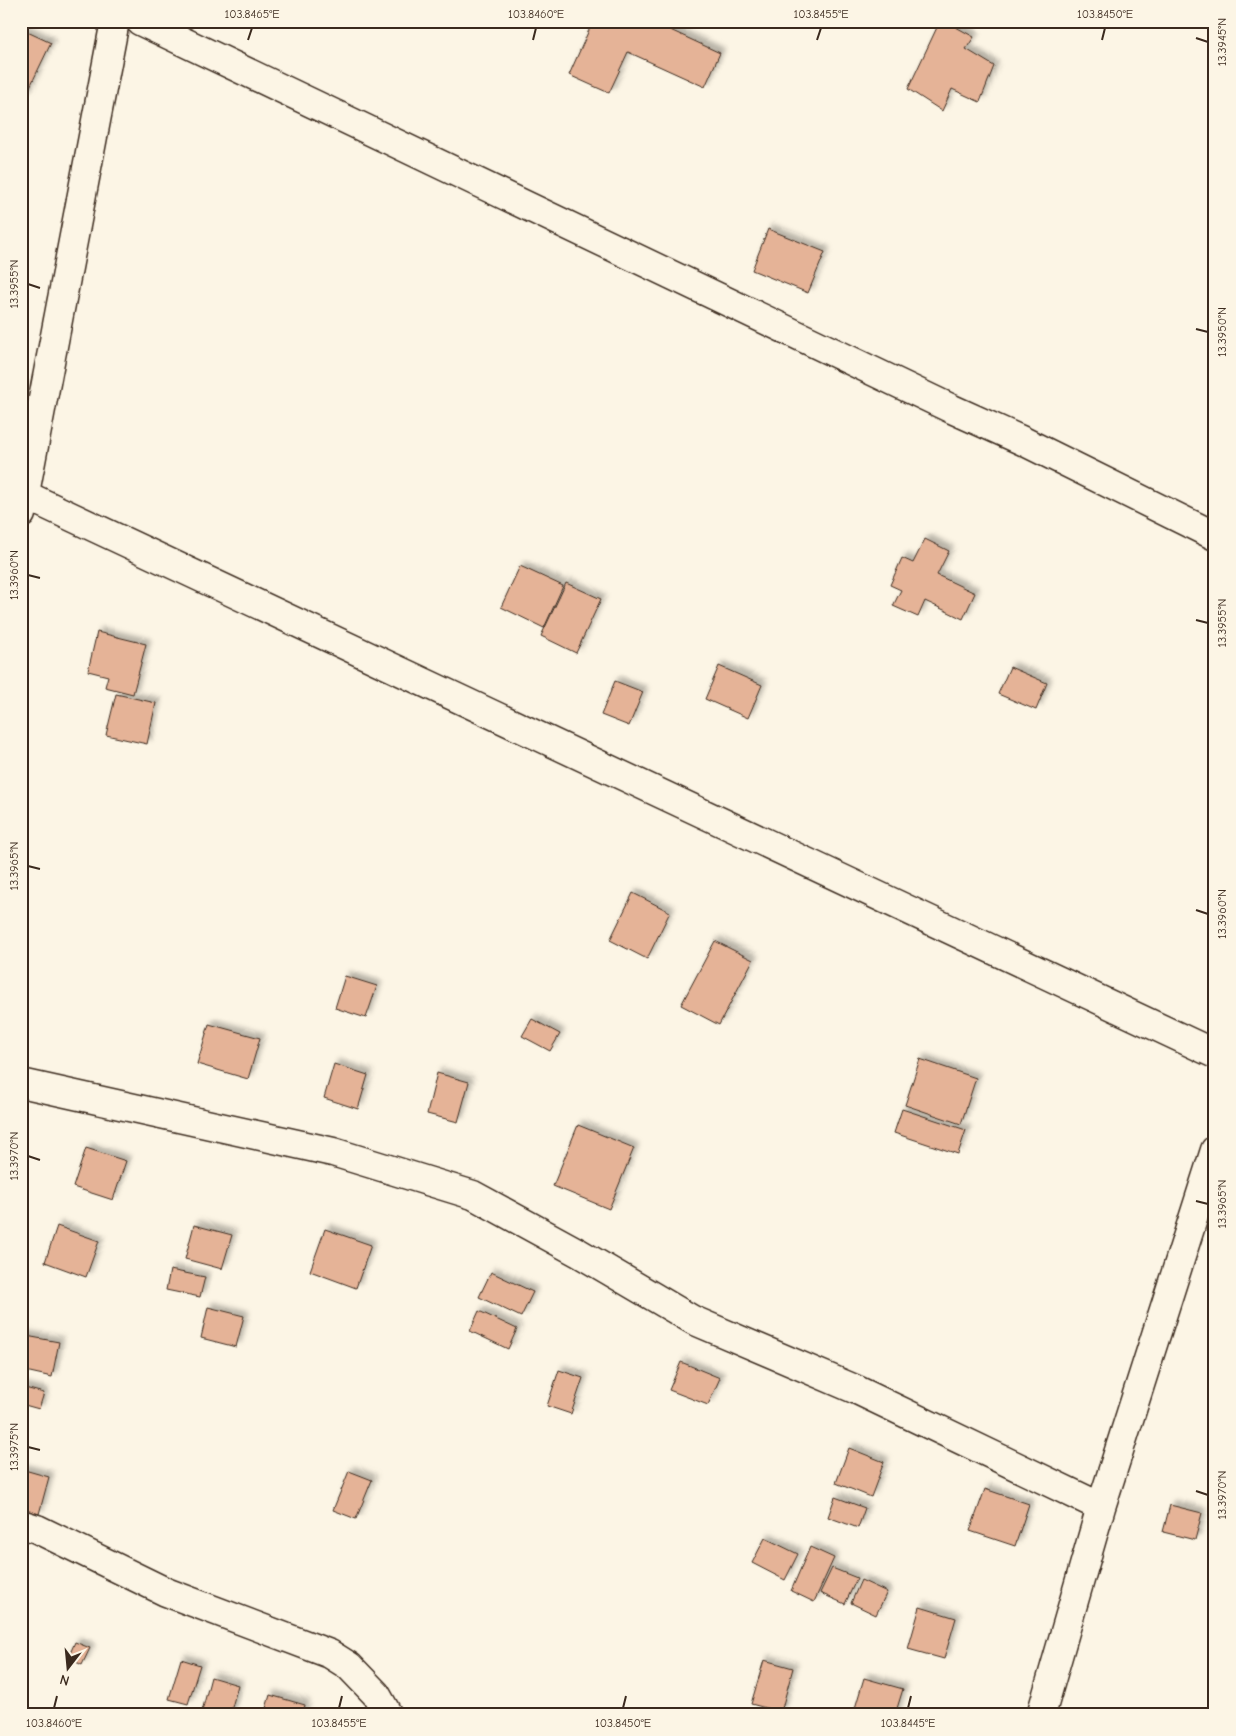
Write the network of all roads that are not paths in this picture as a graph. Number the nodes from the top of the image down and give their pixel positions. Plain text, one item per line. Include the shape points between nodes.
1 (115, 21) edge
2 (140, 21) edge
3 (22, 500) edge
4 (1215, 536) edge
5 (1215, 1054) edge
6 (21, 1083) edge
7 (1215, 1150) edge
8 (1101, 1507) junction
9 (21, 1524) edge
10 (388, 1715) edge
11 (1041, 1715) edge

1 - 3 street
2 - 4 street via 1024,441
3 - 5 street
6 - 8 street via 332,1152 473,1195 693,1320 857,1390
7 - 8 street
8 - 11 street
9 - 10 street via 166,1592 330,1654 349,1666 376,1694

